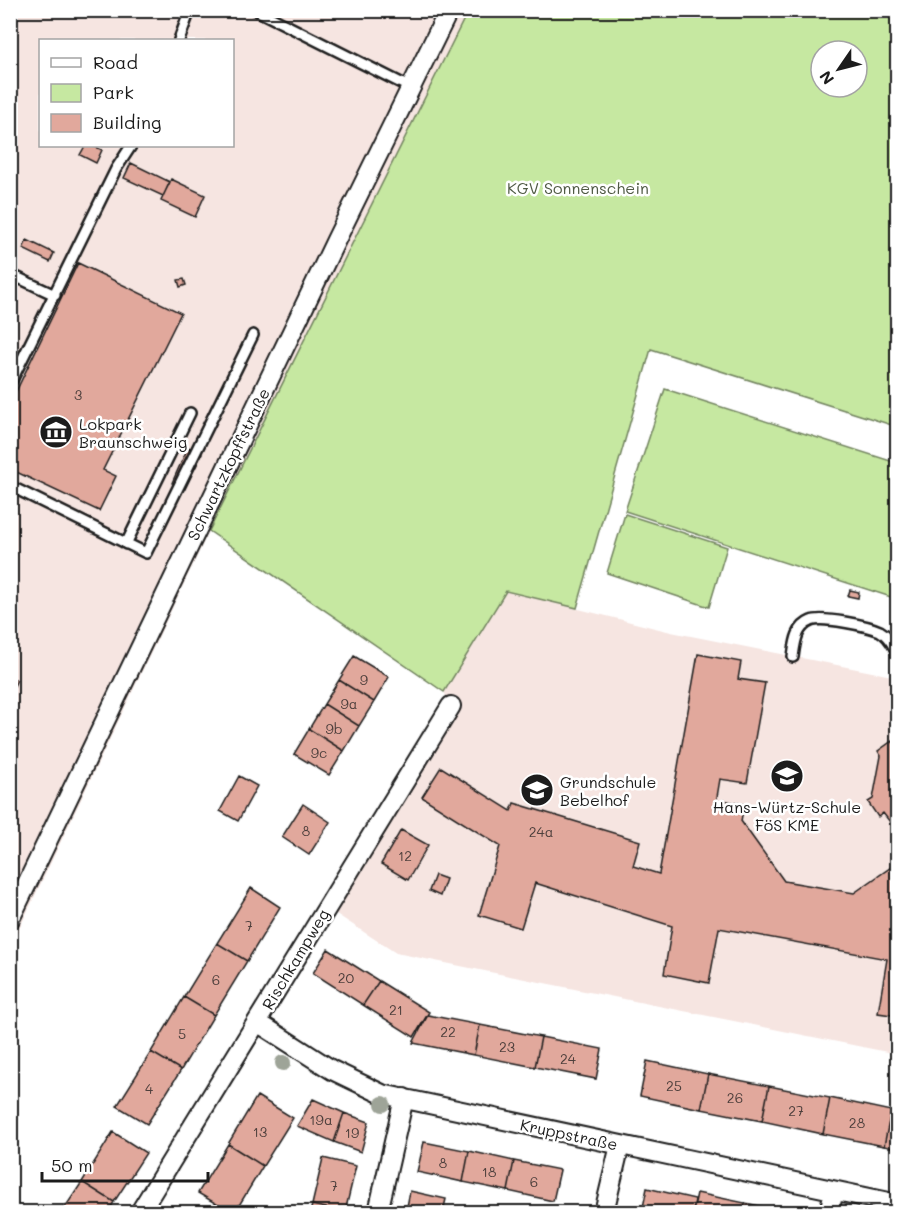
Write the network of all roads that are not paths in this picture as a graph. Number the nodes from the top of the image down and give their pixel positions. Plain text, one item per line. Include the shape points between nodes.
1 (190, 10) edge
2 (256, 10) edge
3 (449, 10) edge
4 (179, 39) edge
5 (411, 88) junction
6 (131, 147) edge
7 (10, 274) edge
8 (55, 295) junction
9 (253, 334) dead end
10 (10, 384) edge
11 (190, 413) dead end
12 (10, 486) edge
13 (126, 544) junction
14 (897, 652) edge
15 (793, 657) dead end
16 (451, 706) dead end
17 (10, 919) edge
18 (257, 1022) junction
19 (404, 1098) junction
20 (620, 1145) junction
21 (834, 1191) junction
22 (897, 1204) edge
23 (140, 1212) edge
24 (378, 1212) edge
25 (604, 1212) edge
26 (829, 1212) edge

1 - 4 lane
2 - 5 lane
3 - 5 street, Schwartzkopffstraße
5 - 17 street, Schwartzkopffstraße
6 - 8 lane via 116,169
7 - 8 lane
8 - 10 lane
9 - 13 lane via 146,553
11 - 13 lane
12 - 13 lane
14 - 15 lane via 889,638 878,630 822,619 810,621 801,629 795,638
16 - 18 street, Rischkampweg
18 - 19 street, Kruppstraße via 360,1084
18 - 23 street, Rischkampweg
19 - 20 street, Kruppstraße
19 - 24 street
20 - 21 street, Kruppstraße
20 - 25 street
21 - 22 street, Kruppstraße
21 - 26 street

